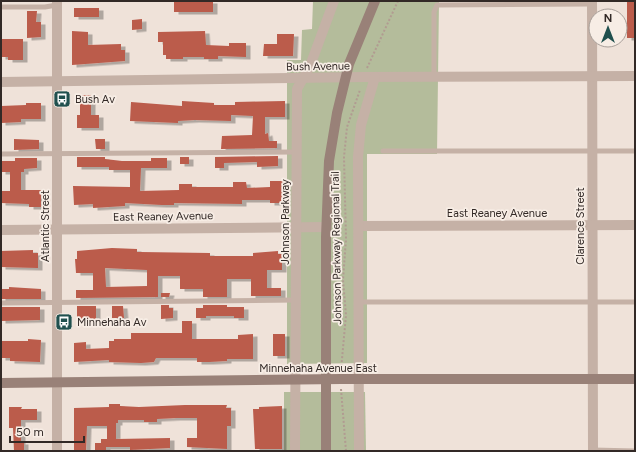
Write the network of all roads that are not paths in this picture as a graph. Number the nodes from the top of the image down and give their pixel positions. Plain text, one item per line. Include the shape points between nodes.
1 (334, 1) edge
2 (375, 1) edge
3 (57, 3) edge
4 (592, 3) edge
5 (1, 7) edge
6 (592, 76) junction
7 (635, 76) edge
8 (375, 77) junction
9 (434, 77) junction
10 (304, 78) junction
11 (346, 78) junction
12 (57, 81) junction
13 (1, 82) edge
14 (383, 151) dead end
15 (635, 151) edge
16 (297, 152) junction
17 (592, 152) junction
18 (1, 154) edge
19 (57, 154) junction
20 (592, 225) junction
21 (296, 226) junction
22 (359, 226) junction
23 (635, 226) edge
24 (326, 227) junction
25 (57, 229) junction
26 (1, 230) edge
27 (296, 300) junction
28 (359, 302) junction
29 (592, 302) junction
30 (635, 302) edge
31 (1, 303) edge
32 (57, 303) junction
33 (592, 379) junction
34 (635, 379) edge
35 (295, 380) junction
36 (326, 380) junction
37 (358, 380) junction
38 (1, 383) edge
39 (57, 383) junction
40 (57, 451) edge
41 (295, 451) edge
42 (326, 451) edge
43 (359, 451) edge
44 (593, 451) edge
45 (635, 451) edge

1 - 10 street, Johnson Parkway
2 - 11 main road
3 - 5 lane via 45,7
3 - 12 street, Atlantic Street
4 - 6 street, Clarence Street
4 - 9 lane via 437,5 434,12
6 - 7 street, Bush Avenue
6 - 9 street, Bush Avenue
6 - 17 street, Clarence Street
8 - 9 street, Bush Avenue
8 - 11 street, Bush Avenue
8 - 22 street via 361,125 358,158
10 - 11 street, Bush Avenue
10 - 12 street, Bush Avenue
10 - 16 street, Johnson Parkway via 297,89
11 - 24 main road via 332,142
12 - 13 street, Bush Avenue
12 - 19 street, Atlantic Street
14 - 17 lane
15 - 17 lane
16 - 19 lane
16 - 21 street, Johnson Parkway
17 - 20 street, Clarence Street
18 - 19 lane
19 - 25 street, Atlantic Street
20 - 22 street, East Reaney Avenue
20 - 23 street, East Reaney Avenue
20 - 29 street, Clarence Street
21 - 24 street, East Reaney Avenue
21 - 25 street, East Reaney Avenue
21 - 27 street, Johnson Parkway
22 - 28 street
24 - 36 main road
25 - 26 street, East Reaney Avenue
25 - 32 street, Atlantic Street
27 - 32 lane
27 - 35 street, Johnson Parkway
28 - 29 lane
28 - 37 street
29 - 30 lane
29 - 33 street, Clarence Street
31 - 32 lane
32 - 39 street, Atlantic Street
33 - 34 main road, Minnehaha Avenue East
33 - 37 main road, Minnehaha Avenue East
33 - 44 street, Clarence Street
35 - 36 main road, Minnehaha Avenue East
35 - 39 main road, Minnehaha Avenue East
35 - 41 street, Johnson Parkway
36 - 37 main road, Minnehaha Avenue East
36 - 42 main road
37 - 43 street
38 - 39 main road, Minnehaha Avenue East
39 - 40 street, Atlantic Street
44 - 45 lane

